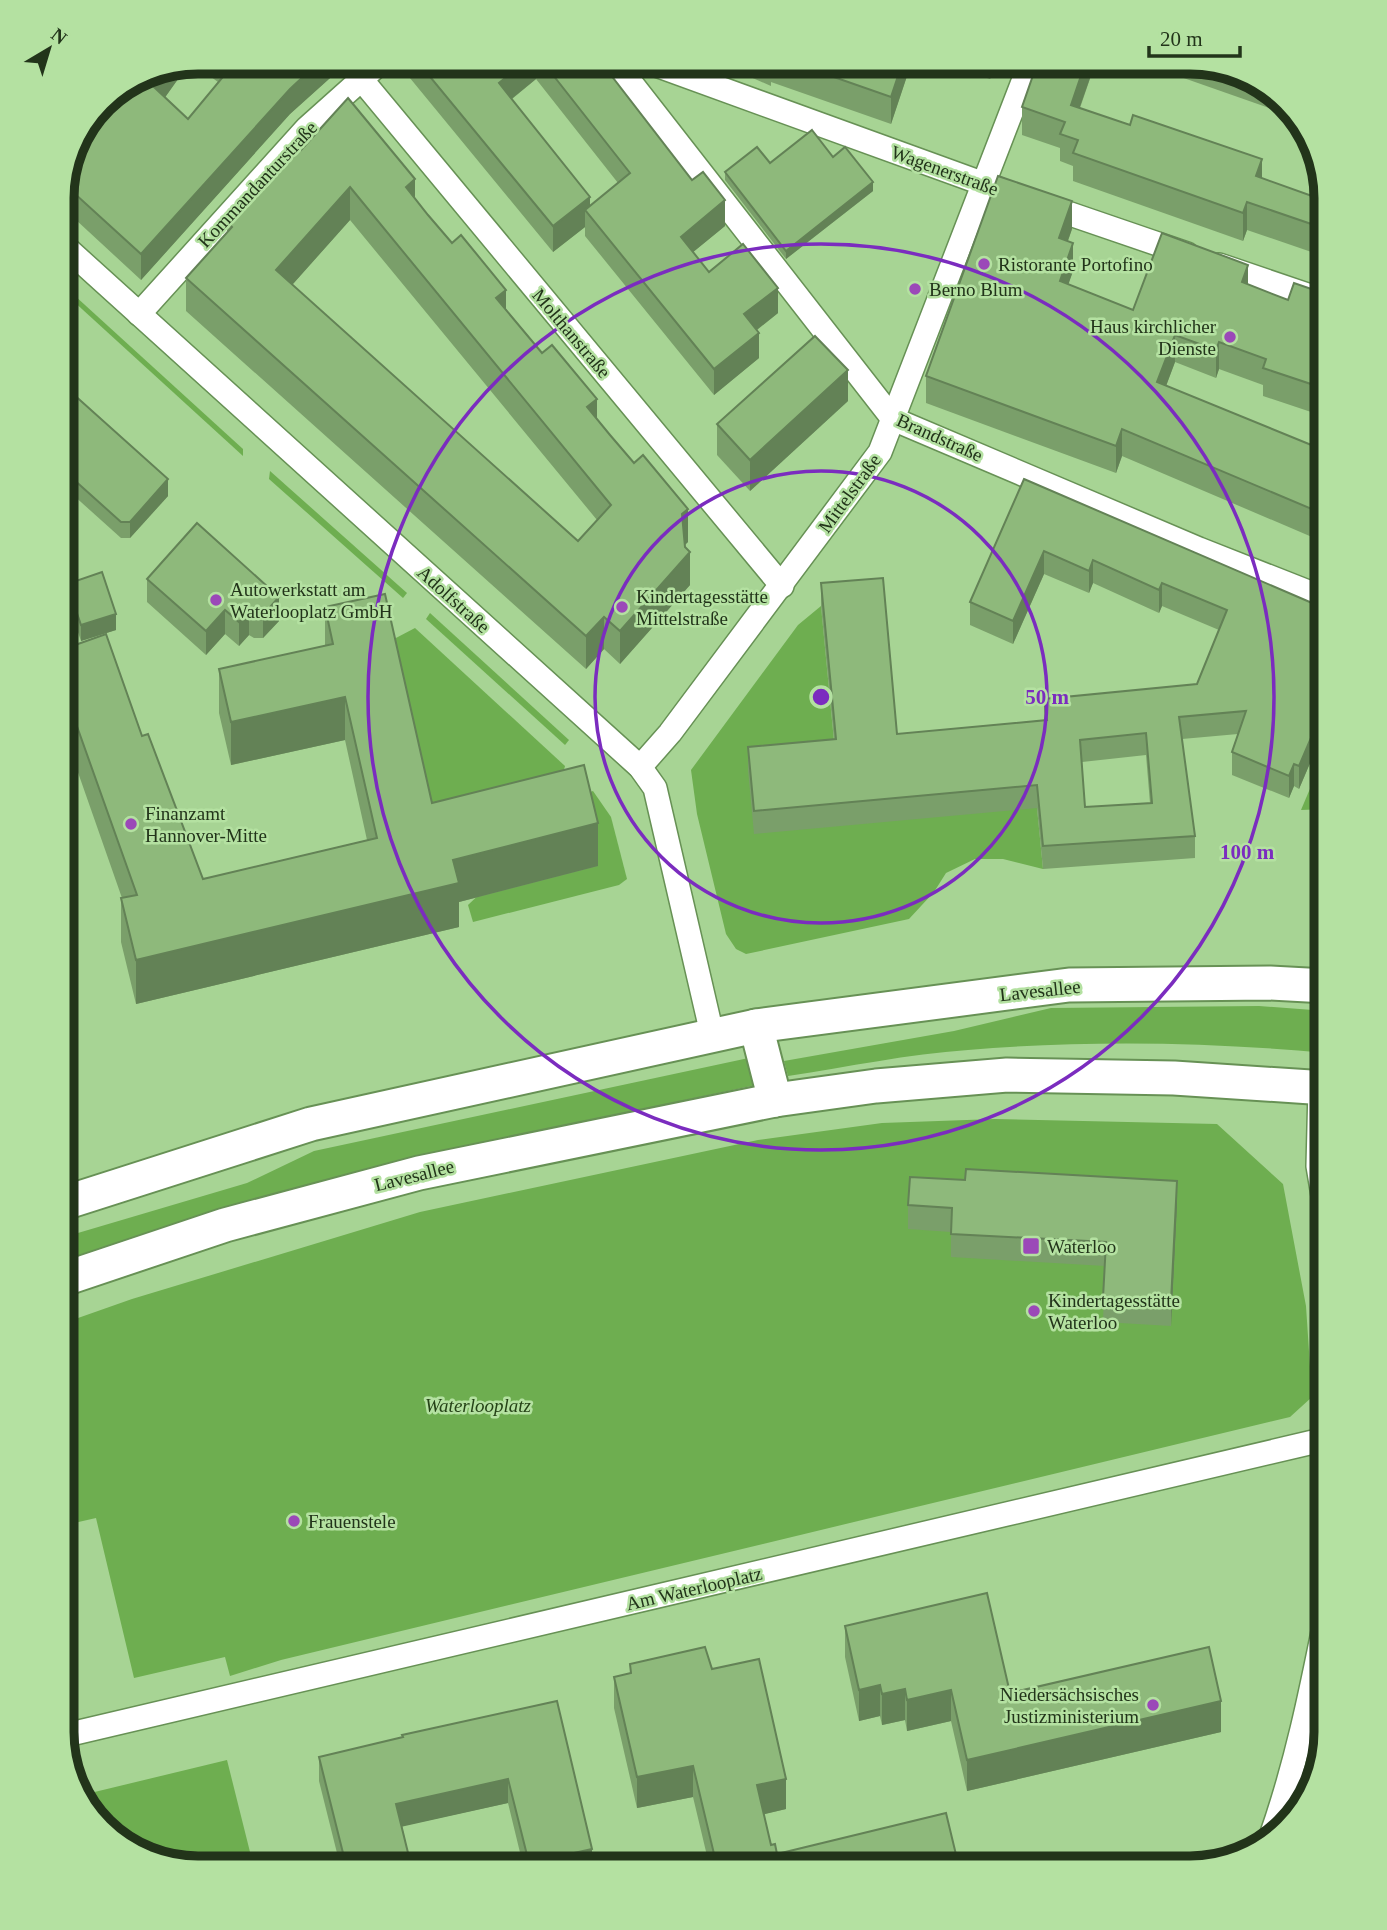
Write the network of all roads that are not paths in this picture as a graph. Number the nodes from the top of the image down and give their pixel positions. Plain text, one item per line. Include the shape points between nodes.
1 (367, 74) edge
2 (624, 74) edge
3 (682, 74) edge
4 (1026, 74) edge
5 (361, 79) junction
6 (984, 184) junction
7 (74, 255) edge
8 (1314, 297) edge
9 (139, 314) junction
10 (893, 419) junction
11 (782, 586) junction
12 (1314, 593) edge
13 (640, 767) junction
14 (1314, 985) edge
15 (756, 1026) junction
16 (712, 1034) junction
17 (1314, 1087) edge
18 (775, 1100) junction
19 (74, 1200) edge
20 (74, 1276) edge
21 (1314, 1442) edge
22 (1314, 1676) edge
23 (74, 1733) edge
24 (1277, 1820) edge

1 - 5 street, Kommandanturstraße
2 - 10 street, Brandstraße
3 - 6 street, Wagenerstraße
4 - 6 street, Mittelstraße
5 - 9 street, Kommandanturstraße via 307,128
5 - 11 street, Molthanstraße
6 - 8 street, Wagenerstraße
6 - 10 street, Mittelstraße
7 - 9 street, Adolfstraße
9 - 13 street, Adolfstraße
10 - 11 street, Mittelstraße via 880,452
10 - 12 street, Brandstraße
11 - 13 street, Mittelstraße
13 - 16 street, Adolfstraße via 655,788
14 - 15 main road, Lavesallee via 1069,985
15 - 16 main road, Lavesallee
15 - 18 main road
16 - 19 main road, Lavesallee via 311,1124
17 - 18 main road, Lavesallee via 1007,1075
18 - 20 main road, Lavesallee via 419,1172 225,1225
21 - 23 street, Am Waterlooplatz
22 - 24 street

